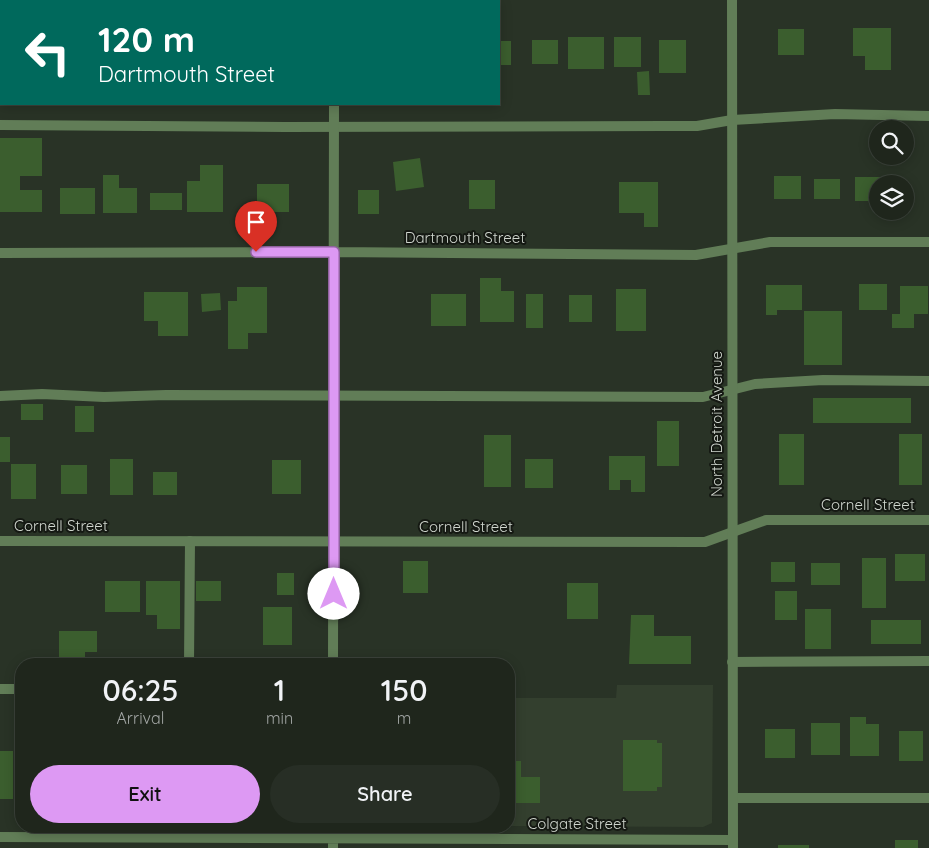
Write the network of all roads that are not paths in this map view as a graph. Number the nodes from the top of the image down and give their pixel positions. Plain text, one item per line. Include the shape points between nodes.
1 (732, 0) edge
2 (334, 105) edge
3 (929, 116) edge
4 (732, 120) junction
5 (0, 125) edge
6 (334, 127) junction
7 (929, 242) edge
8 (732, 248) junction
9 (0, 252) edge
10 (334, 252) junction
11 (929, 381) edge
12 (732, 390) junction
13 (334, 395) junction
14 (0, 396) edge
15 (929, 520) edge
16 (732, 532) junction
17 (0, 541) edge
18 (190, 541) junction
19 (334, 541) junction
20 (189, 658) edge
21 (333, 658) edge
22 (929, 661) edge
23 (732, 662) junction
24 (0, 689) edge
25 (15, 689) edge
26 (733, 798) junction
27 (929, 798) edge
28 (189, 833) edge
29 (0, 837) edge
30 (189, 837) junction
31 (333, 843) edge
32 (733, 844) edge

1 - 4 street, North Detroit Avenue
2 - 6 street
3 - 4 street via 835,114
4 - 6 street via 689,126
4 - 8 street, North Detroit Avenue
5 - 6 street
6 - 10 street
7 - 8 street, Dartmouth Street via 770,242
8 - 10 street, Dartmouth Street via 696,255
8 - 12 street, North Detroit Avenue
9 - 10 street, Dartmouth Street
10 - 13 street
11 - 12 street via 823,380 755,384
12 - 13 street via 703,397
12 - 16 street, North Detroit Avenue
13 - 14 street
13 - 19 street
15 - 16 street, Cornell Street via 766,520
16 - 19 street, Cornell Street via 705,542
16 - 23 street, North Detroit Avenue
17 - 18 street, Cornell Street
18 - 19 street, Cornell Street
18 - 20 street
19 - 21 street
22 - 23 street
23 - 26 street, North Detroit Avenue
24 - 25 street
26 - 27 street
26 - 32 street, North Detroit Avenue
28 - 30 street
29 - 30 street, Colgate Street
30 - 31 street, Colgate Street
31 - 32 street, Colgate Street

